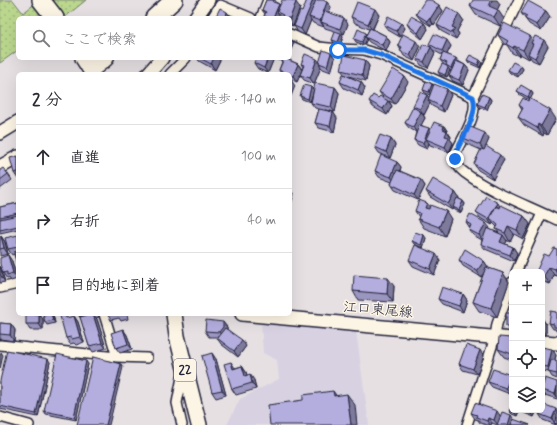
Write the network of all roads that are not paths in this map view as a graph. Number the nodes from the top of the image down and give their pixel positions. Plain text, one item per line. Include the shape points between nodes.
1 (41, 0) edge
2 (174, 0) edge
3 (208, 0) edge
4 (268, 0) edge
5 (519, 0) edge
6 (53, 16) edge
7 (156, 16) edge
8 (196, 16) edge
9 (213, 16) edge
10 (246, 16) edge
11 (262, 16) edge
12 (292, 35) edge
13 (102, 60) edge
14 (160, 60) edge
15 (184, 60) edge
16 (88, 69) edge
17 (150, 72) edge
18 (172, 72) edge
19 (473, 97) junction
20 (16, 123) edge
21 (0, 133) edge
22 (16, 158) edge
23 (0, 167) edge
24 (542, 213) junction
25 (557, 220) edge
26 (517, 269) edge
27 (16, 284) edge
28 (0, 288) edge
29 (509, 290) edge
30 (105, 316) edge
31 (174, 316) edge
32 (264, 316) edge
33 (495, 337) junction
34 (509, 339) edge
35 (545, 342) edge
36 (557, 344) edge
37 (0, 345) edge
38 (117, 357) junction
39 (147, 358) dead end
40 (184, 365) junction
41 (0, 417) edge
42 (29, 425) edge
43 (182, 425) edge
44 (199, 425) edge
45 (467, 425) edge

1 - 6 highway
2 - 7 highway
3 - 8 main road
4 - 11 street
5 - 19 street
9 - 10 street via 220,5
12 - 19 street via 319,46 338,50 364,50 381,55
13 - 16 highway
14 - 17 main road
15 - 18 street
19 - 24 street via 474,112 456,152 457,165 464,173
20 - 21 main road
22 - 23 main road
24 - 25 street
24 - 26 street
27 - 28 street
29 - 33 street via 496,324
30 - 38 street
31 - 40 main road, 22
32 - 33 main road, 江口東尾線
33 - 34 main road, 江口東尾線
33 - 45 street
35 - 36 main road
37 - 38 street
38 - 39 street
40 - 43 street via 177,403
40 - 44 main road, 22
41 - 42 street

